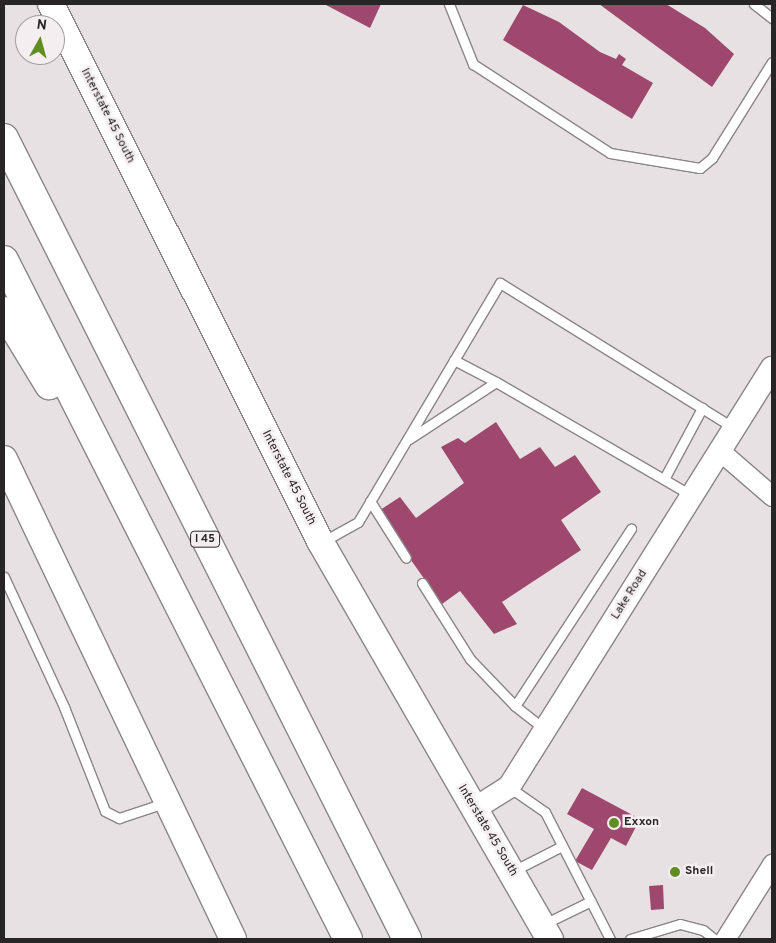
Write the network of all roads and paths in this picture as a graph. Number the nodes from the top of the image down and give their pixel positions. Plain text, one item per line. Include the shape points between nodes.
1 (51, 4) edge
2 (449, 4) edge
3 (754, 4) edge
4 (772, 18) edge
5 (772, 62) edge
6 (4, 138) edge
7 (4, 260) edge
8 (4, 311) edge
9 (454, 360) junction
10 (772, 368) edge
11 (496, 382) junction
12 (702, 408) junction
13 (735, 428) junction
14 (406, 441) junction
15 (720, 451) junction
16 (4, 460) edge
17 (664, 479) junction
18 (692, 496) junction
19 (772, 496) edge
20 (370, 501) junction
21 (631, 529) dead end
22 (321, 543) junction
23 (406, 558) dead end
24 (4, 577) edge
25 (422, 583) dead end
26 (515, 706) junction
27 (545, 729) junction
28 (509, 787) junction
29 (168, 802) junction
30 (474, 809) junction
31 (291, 825) junction
32 (562, 846) junction
33 (772, 864) edge
34 (511, 872) junction
35 (590, 901) junction
36 (546, 932) edge
37 (233, 939) edge
38 (348, 939) edge
39 (407, 939) edge
40 (610, 939) edge
41 (630, 939) edge
42 (714, 939) edge
43 (725, 939) edge

1 - 22 main road, Interstate 45 South
2 - 5 lane via 474,64 610,153 700,168 712,158
3 - 4 lane
6 - 39 highway, I 45
7 - 31 highway
8 - 31 highway via 91,453 193,655
9 - 11 lane
9 - 12 lane via 500,283
9 - 14 lane
10 - 13 street, Lake Road
11 - 14 lane
11 - 17 lane
12 - 13 lane
12 - 17 lane
13 - 15 street, Lake Road
14 - 20 lane
15 - 18 street, Lake Road
15 - 19 street
16 - 29 main road
17 - 18 lane
18 - 27 street, Lake Road
20 - 22 lane via 358,522
20 - 23 lane
21 - 26 lane
22 - 30 main road, Interstate 45 South
24 - 29 lane via 64,707 105,811 118,818
25 - 26 lane via 470,658
26 - 27 lane
27 - 28 street, Lake Road
28 - 30 street, Lake Road
28 - 32 lane via 545,812
29 - 37 main road
30 - 34 main road, Interstate 45 South
31 - 38 highway
32 - 34 lane
32 - 35 lane
33 - 43 street
34 - 36 main road, Interstate 45 South
35 - 36 lane
35 - 40 lane
41 - 42 lane via 680,924 703,930

